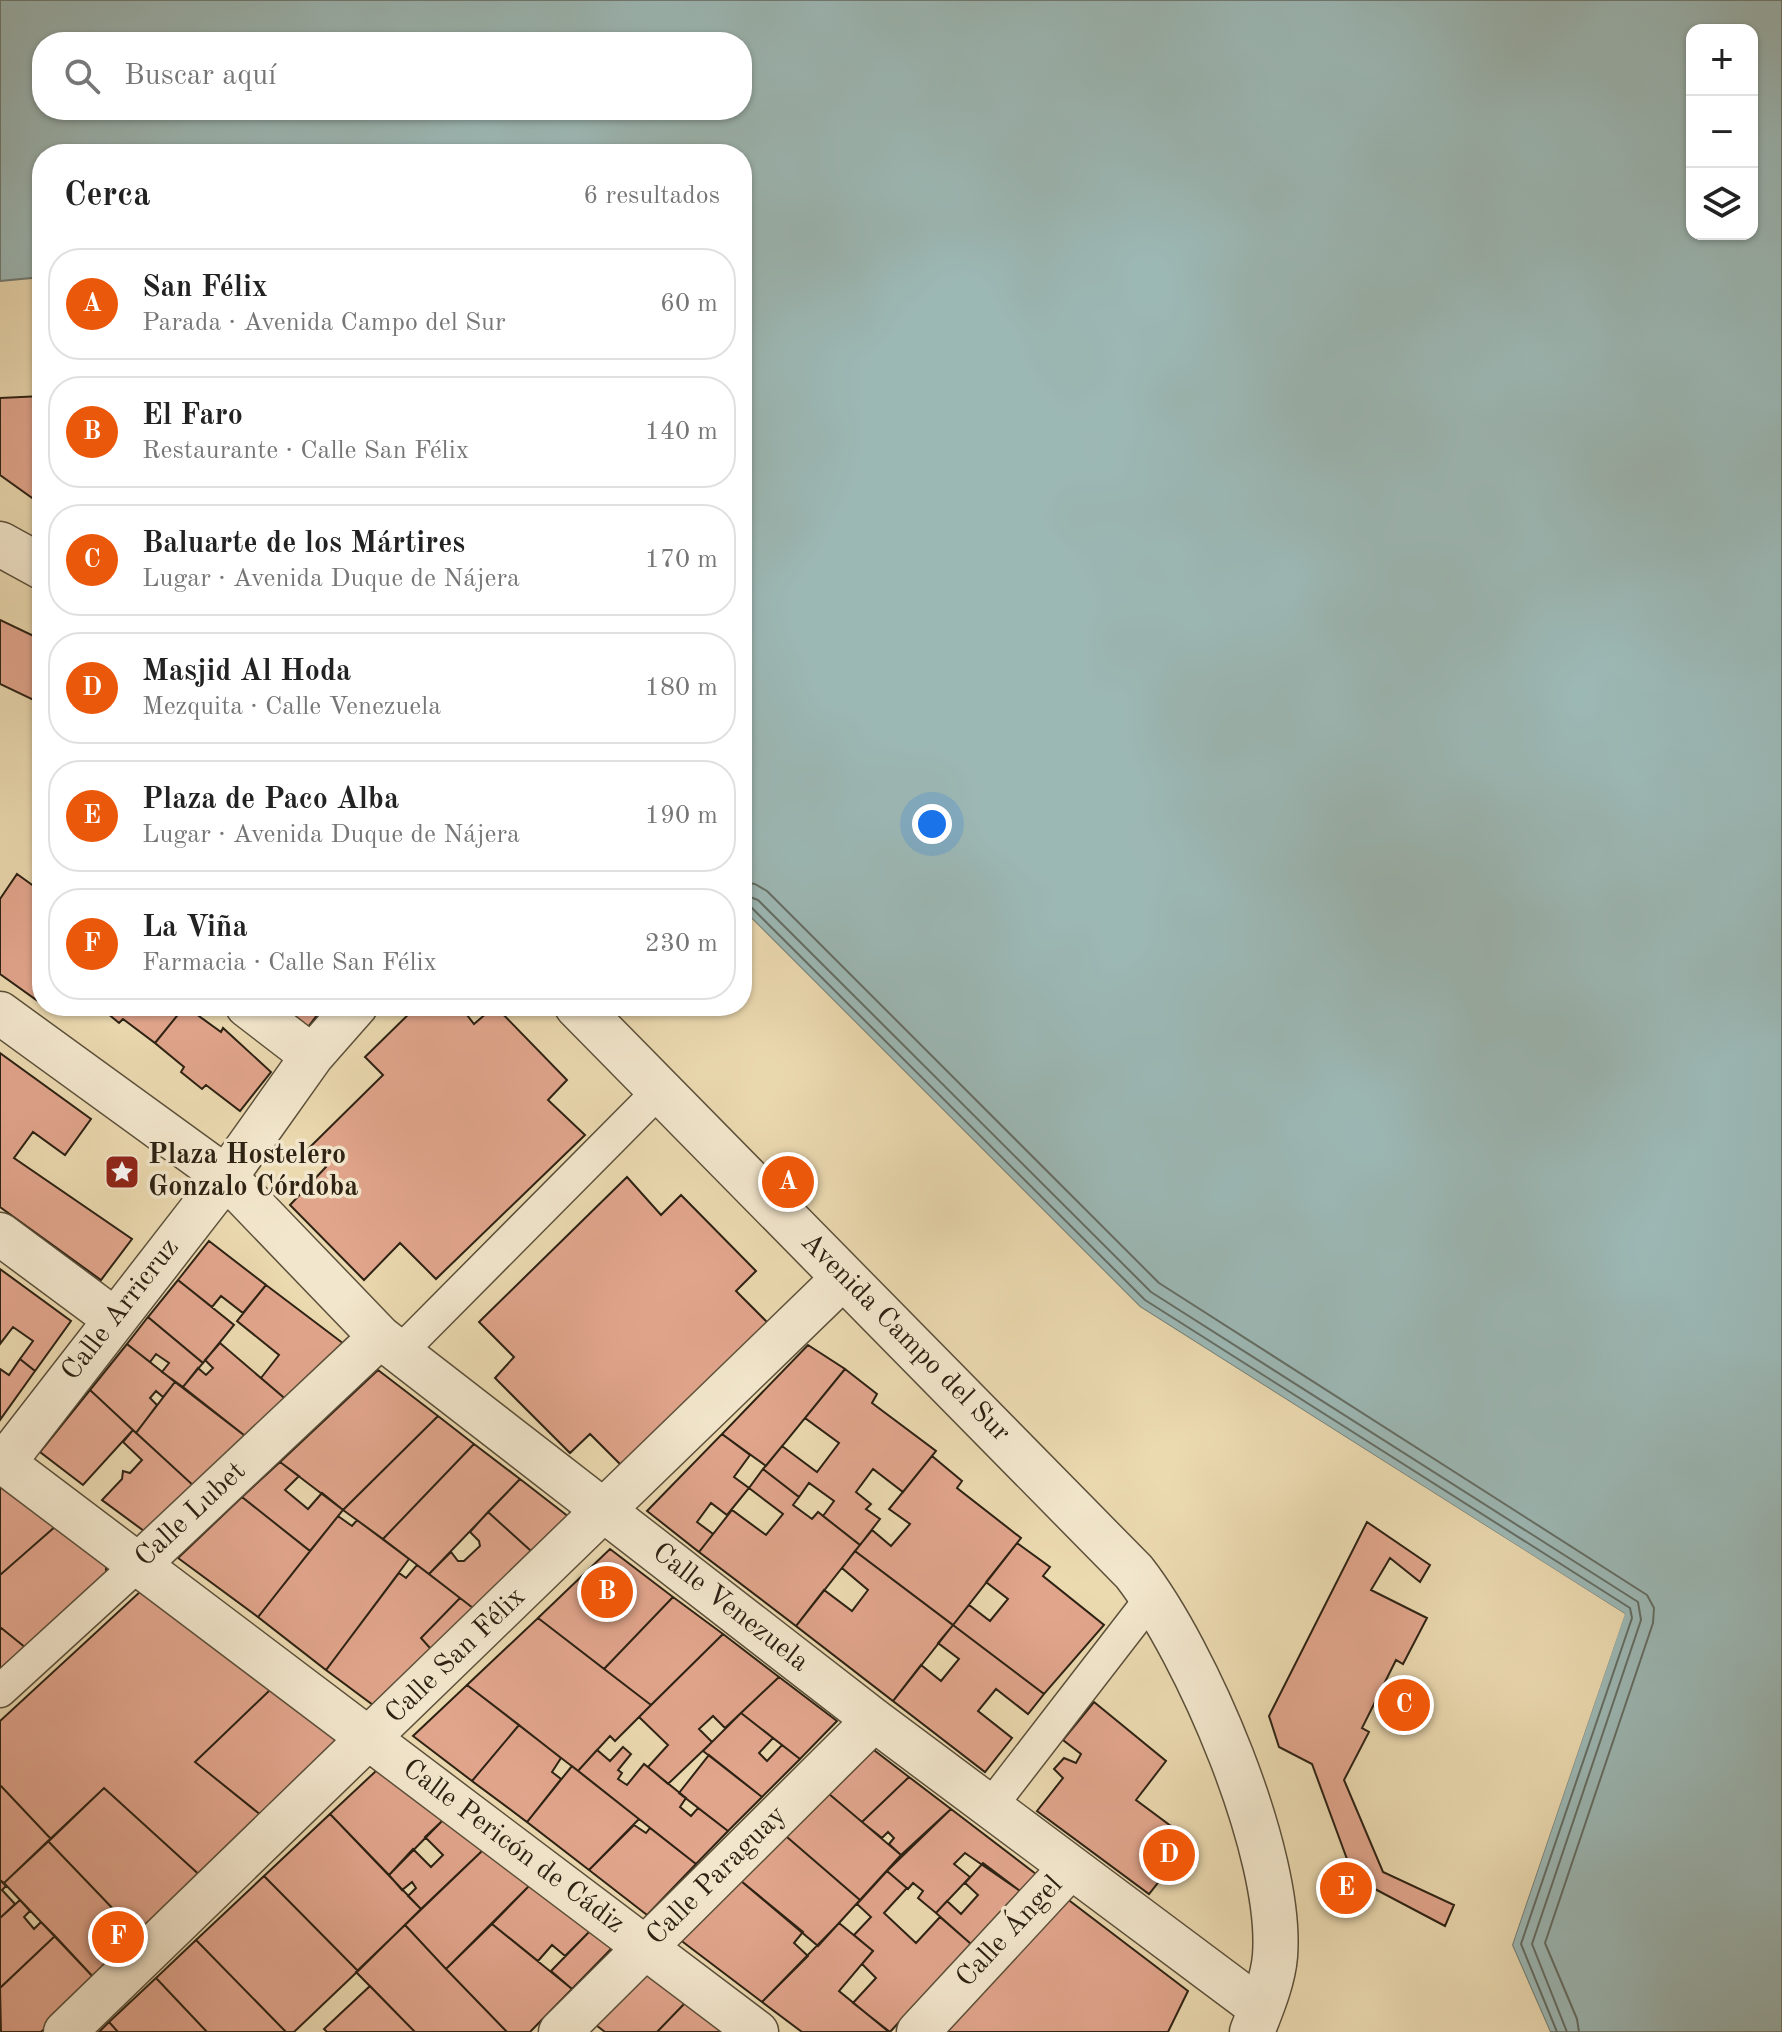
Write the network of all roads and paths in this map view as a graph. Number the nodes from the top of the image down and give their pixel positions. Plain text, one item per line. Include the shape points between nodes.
1 (0, 544) edge
2 (32, 562) edge
3 (0, 574) edge
4 (32, 584) edge
5 (0, 1013) edge
6 (260, 1016) edge
7 (347, 1016) edge
8 (587, 1016) edge
9 (312, 1056) junction
10 (660, 1090) junction
11 (226, 1177) junction
12 (0, 1234) edge
13 (844, 1277) junction
14 (113, 1318) junction
15 (390, 1345) junction
16 (2, 1461) edge
17 (606, 1511) junction
18 (140, 1563) junction
19 (1153, 1596) junction
20 (0, 1691) edge
21 (874, 1720) junction
22 (371, 1738) junction
23 (990, 1807) junction
24 (1070, 1868) junction
25 (645, 1948) junction
26 (1257, 2020) edge
27 (65, 2032) edge
28 (560, 2032) edge
29 (757, 2032) edge
30 (918, 2032) edge

1 - 2 street
3 - 4 street
5 - 11 street, Calle Venezuela
6 - 9 street
7 - 9 street, Calle Arricruz
8 - 10 street, Avenida Campo del Sur
9 - 11 street, Calle Arricruz
10 - 13 street, Avenida Campo del Sur
10 - 15 street, Calle Lubet
11 - 14 street, Calle Arricruz
11 - 15 street, Calle Venezuela
12 - 14 street
13 - 17 street, Calle San Félix
13 - 19 street, Avenida Campo del Sur
14 - 16 street, Calle Arricruz
15 - 17 street, Calle Venezuela
15 - 18 street, Calle Lubet
16 - 18 street, Calle Pericón de Cádiz
17 - 21 street, Calle Venezuela
17 - 22 street, Calle San Félix
18 - 20 street, Calle Lubet
18 - 22 street, Calle Pericón de Cádiz
19 - 23 street
19 - 26 street, Avenida Campo del Sur via 1203,1692 1242,1788 1270,1880 1275,1957
21 - 23 street, Calle Venezuela
21 - 25 street, Calle Paraguay
22 - 25 street, Calle Pericón de Cádiz
22 - 27 street, Calle San Félix
23 - 24 street, Calle Venezuela
24 - 26 street, Calle Venezuela
24 - 30 street, Calle Ángel
25 - 28 street, Calle Paraguay
25 - 29 street, Calle Pericón de Cádiz

